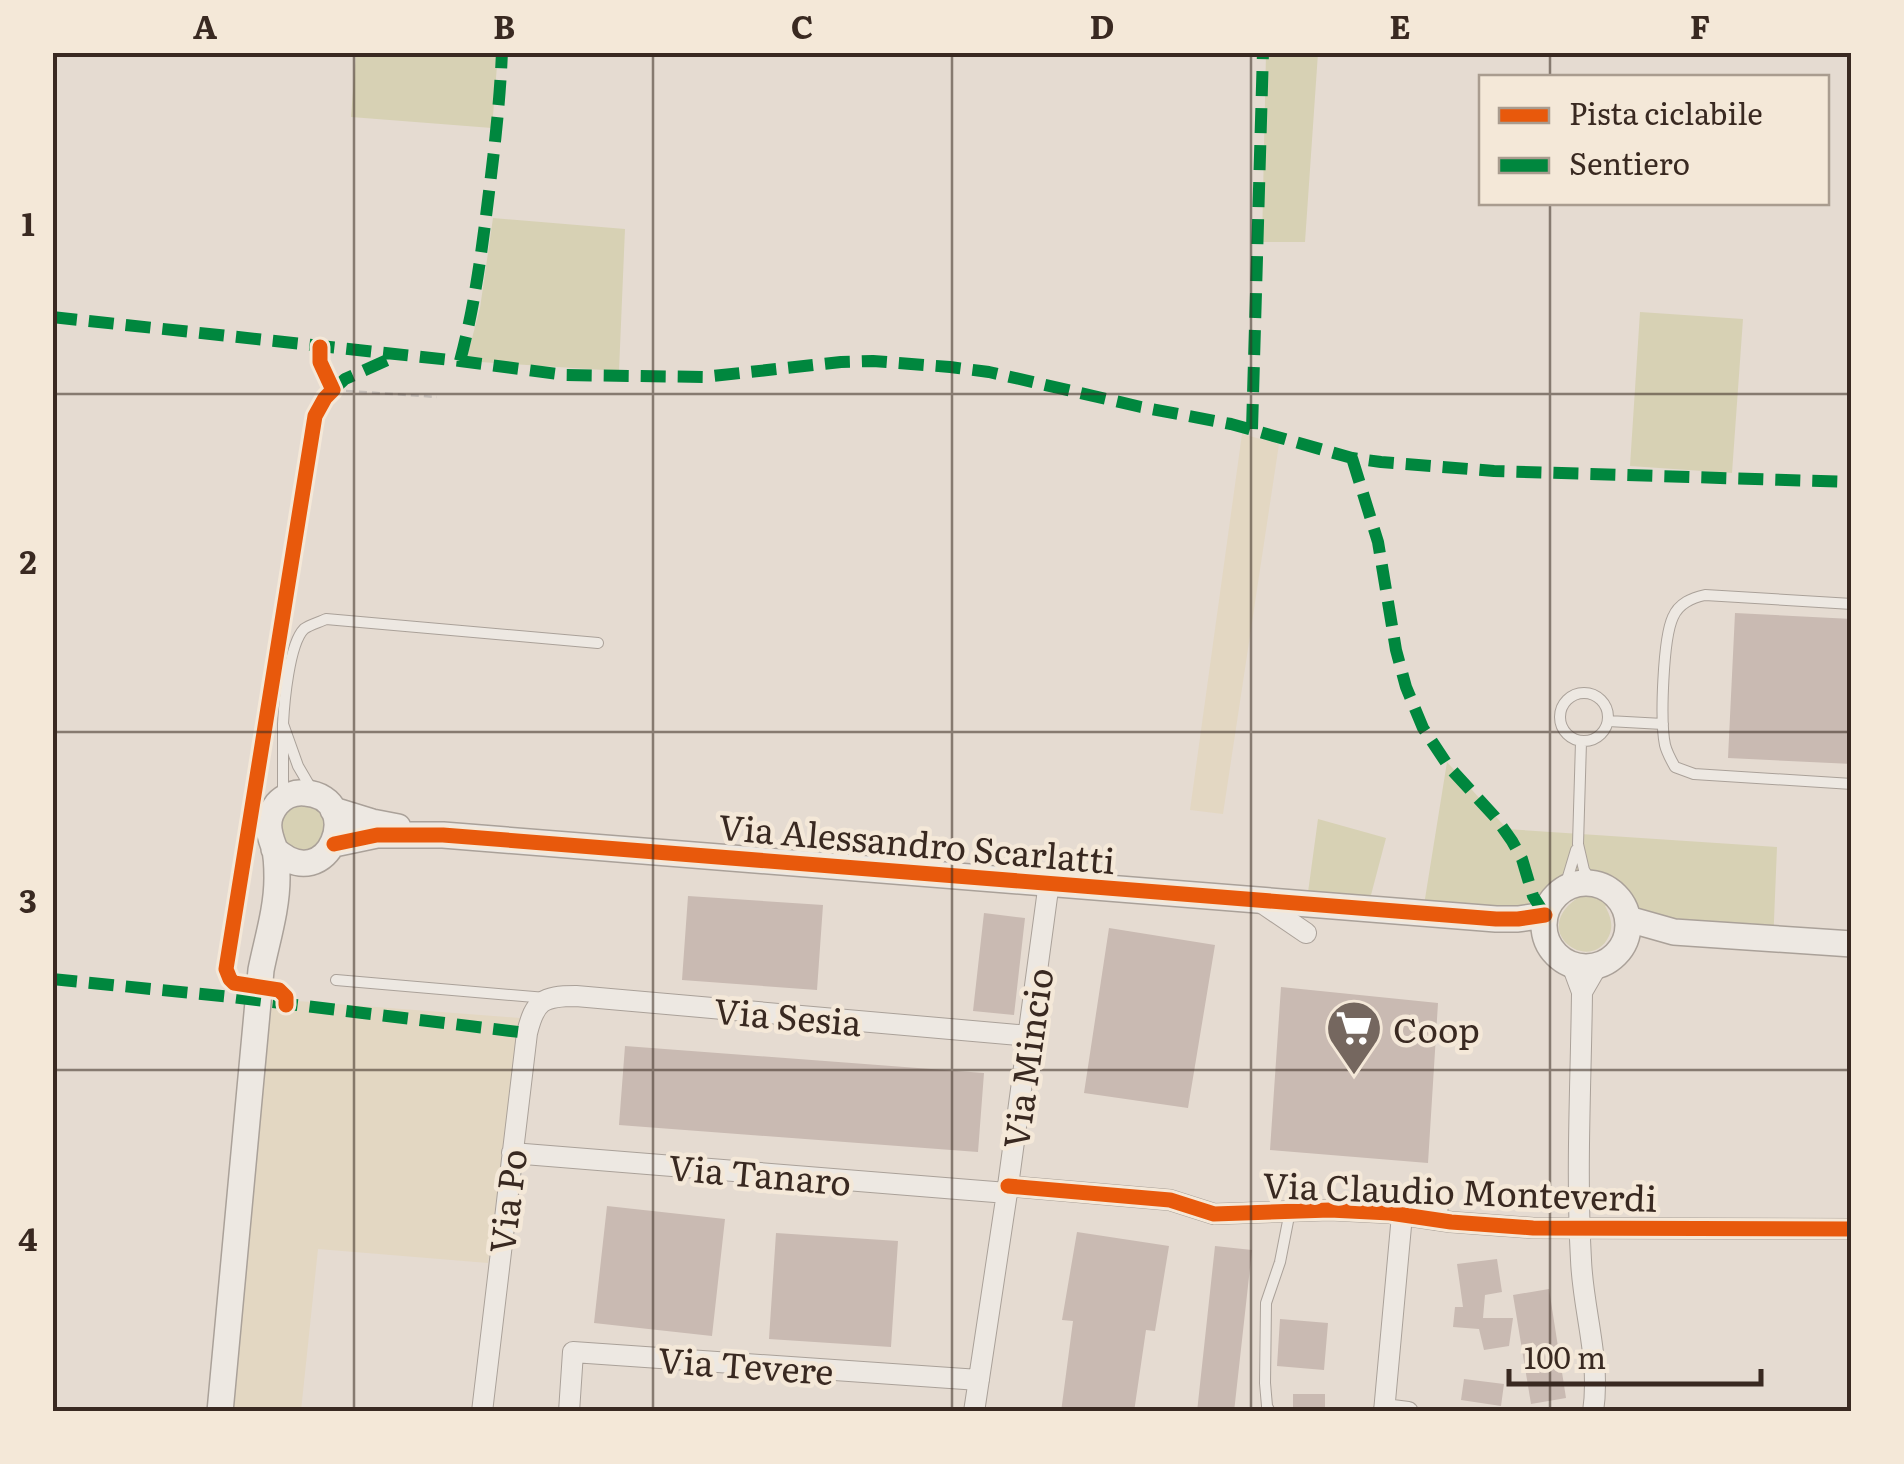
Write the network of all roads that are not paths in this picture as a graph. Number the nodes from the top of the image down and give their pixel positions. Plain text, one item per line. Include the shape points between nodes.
1 (1852, 604) edge
2 (598, 643) dead end
3 (1608, 721) junction
4 (283, 724) junction
5 (1662, 724) junction
6 (1580, 742) junction
7 (1852, 784) edge
8 (283, 799) junction
9 (324, 802) junction
10 (443, 834) junction
11 (1578, 844) junction
12 (274, 848) junction
13 (326, 852) junction
14 (1049, 882) junction
15 (1593, 884) junction
16 (1564, 890) junction
17 (1259, 901) junction
18 (272, 923) junction
19 (1546, 926) junction
20 (1627, 930) junction
21 (1306, 932) dead end
22 (1852, 944) edge
23 (1584, 966) junction
24 (336, 980) dead end
25 (547, 998) junction
26 (1028, 1036) junction
27 (512, 1153) junction
28 (1008, 1190) junction
29 (1439, 1198) dead end
30 (1290, 1210) junction
31 (1402, 1215) junction
32 (1436, 1220) junction
33 (1580, 1227) junction
34 (1852, 1229) edge
35 (979, 1380) junction
36 (1384, 1410) edge
37 (220, 1412) edge
38 (482, 1412) edge
39 (569, 1412) edge
40 (974, 1412) edge
41 (1270, 1412) edge
42 (1408, 1412) edge
43 (1593, 1412) edge

1 - 5 lane via 1691,598 1672,617
2 - 4 lane via 326,618 304,629 295,645
3 - 5 lane
3 - 6 lane via 1597,738
3 - 6 lane via 1595,696 1580,693 1566,700 1560,722
4 - 8 lane
4 - 9 lane via 298,766
5 - 7 lane via 1675,767 1694,774
6 - 11 lane
8 - 9 street via 292,794
8 - 12 street via 268,826
9 - 10 street, Via Alessandro Scarlatti via 372,822
9 - 13 street via 338,832
10 - 13 street, Via Alessandro Scarlatti via 378,835
10 - 14 street, Via Alessandro Scarlatti
11 - 15 lane
11 - 16 lane
12 - 13 street via 294,862
12 - 18 street
13 - 18 street via 294,885
14 - 17 street, Via Alessandro Scarlatti
14 - 26 street, Via Mincio
15 - 16 street
15 - 20 street via 1620,900
16 - 19 street
17 - 19 street, Via Alessandro Scarlatti
17 - 21 street
18 - 37 street via 260,988
19 - 23 street via 1551,949
20 - 22 street
20 - 23 street via 1619,952
23 - 33 street via 1575,1071
24 - 25 lane
25 - 26 street, Via Sesia
25 - 27 street, Via Po via 532,1013 527,1033
26 - 28 street, Via Mincio
27 - 28 street, Via Tanaro
27 - 38 street, Via Po
28 - 30 street, Via Claudio Monteverdi via 1170,1200 1214,1214
28 - 35 street, Via Mincio
29 - 32 street
30 - 31 street, Via Claudio Monteverdi
30 - 41 lane via 1266,1302
31 - 32 street, Via Claudio Monteverdi
31 - 36 street
32 - 33 street, Via Claudio Monteverdi
33 - 34 street, Via Claudio Monteverdi
33 - 43 street via 1595,1365
35 - 39 street, Via Tevere via 574,1352
35 - 40 street, Via Mincio
36 - 42 street

